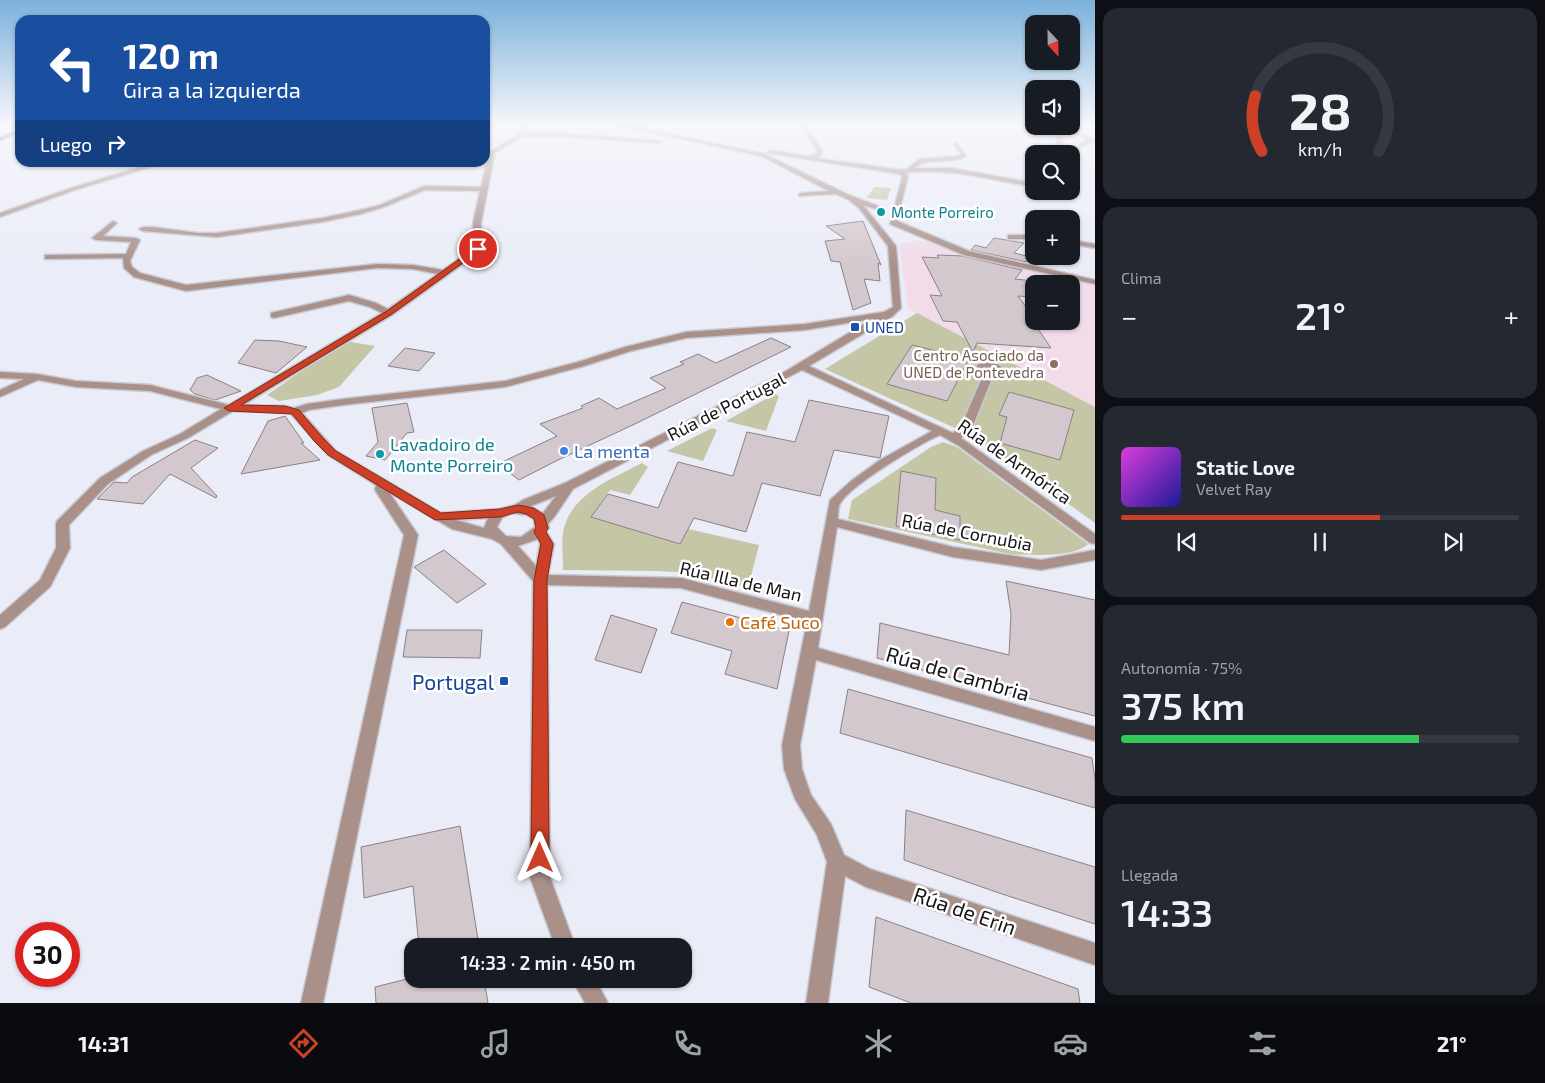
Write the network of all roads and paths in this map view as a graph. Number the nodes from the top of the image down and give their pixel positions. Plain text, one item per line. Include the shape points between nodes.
1 (138, 170) edge
2 (488, 170) edge
3 (795, 170) edge
4 (882, 170) edge
5 (910, 170) joint
6 (901, 172) junction
7 (1025, 183) edge
8 (484, 189) junction
9 (838, 192) junction
10 (801, 195) dead end
11 (852, 200) junction
12 (876, 207) junction
13 (865, 211) junction
14 (896, 213) junction
15 (0, 215) edge
16 (872, 220) junction
17 (893, 222) junction
18 (113, 223) dead end
19 (143, 229) dead end
20 (885, 237) junction
21 (925, 237) junction
22 (1011, 237) dead end
23 (1025, 237) edge
24 (1080, 244) edge
25 (1095, 246) edge
26 (128, 256) junction
27 (48, 257) dead end
28 (445, 273) junction
29 (1095, 282) edge
30 (390, 313) junction
31 (890, 314) junction
32 (274, 315) dead end
33 (802, 366) junction
34 (989, 374) dead end
35 (0, 375) edge
36 (37, 377) junction
37 (0, 394) edge
38 (229, 408) junction
39 (295, 412) junction
40 (948, 434) junction
41 (383, 482) junction
42 (569, 486) junction
43 (518, 509) junction
44 (500, 513) junction
45 (439, 517) junction
46 (832, 522) junction
47 (541, 527) junction
48 (500, 538) junction
49 (1095, 540) edge
50 (1095, 555) edge
51 (540, 580) junction
52 (814, 618) junction
53 (0, 623) edge
54 (810, 652) junction
55 (1095, 734) edge
56 (838, 862) junction
57 (562, 938) edge
58 (1095, 954) edge
59 (588, 988) edge
60 (312, 1003) edge
61 (597, 1003) edge
62 (817, 1003) edge

1 - 15 street
2 - 8 street
3 - 9 street
4 - 6 street
5 - 6 street
5 - 7 street via 965,171
6 - 14 street via 905,176
8 - 19 street via 424,188 361,212 217,235
8 - 28 street via 477,223 478,249
9 - 10 street
9 - 11 street
11 - 12 street
11 - 13 street
12 - 13 street
12 - 14 street
13 - 16 street
14 - 17 street
16 - 17 street
16 - 20 street
17 - 21 street
18 - 26 street via 96,238 136,240
20 - 21 street via 908,234
20 - 31 street via 892,246 897,308
21 - 29 street via 1007,264
22 - 23 street
24 - 25 street
26 - 27 street
26 - 28 street via 128,268 137,275 186,288 377,266 414,267
28 - 30 street
30 - 32 street via 349,298
30 - 38 street
31 - 33 street, Rúa de Portugal
31 - 39 street via 805,327 686,335 505,384 343,402
33 - 40 street, Rúa de Armórica
33 - 42 street, Rúa de Portugal
34 - 40 street via 966,428
35 - 36 street
36 - 37 street
36 - 38 street via 76,384 150,388
38 - 39 street
38 - 53 street via 125,467 80,503 62,524 63,548 45,583
39 - 41 street via 332,453
40 - 46 street via 926,436 845,490 834,503
40 - 49 street, Rúa de Armórica
41 - 45 street
41 - 60 street via 382,490 411,535
42 - 43 street, Rúa de Portugal
42 - 47 street, Rúa de Portugal
43 - 44 street
43 - 47 street via 535,513
44 - 45 street
44 - 48 street via 492,520 490,528
45 - 48 street via 457,526
46 - 50 street, Rúa de Cornubia via 953,552 1041,566
46 - 52 street
47 - 48 street via 530,540 520,542
47 - 51 street via 547,544
48 - 51 street
51 - 52 street, Rúa Illa de Man via 681,584
51 - 57 street via 540,877
52 - 54 street
54 - 55 street, Rúa de Cambria
54 - 56 street via 791,745 793,770 804,799 824,830
56 - 58 street, Rúa de Erin via 866,876
56 - 62 street
59 - 61 street

